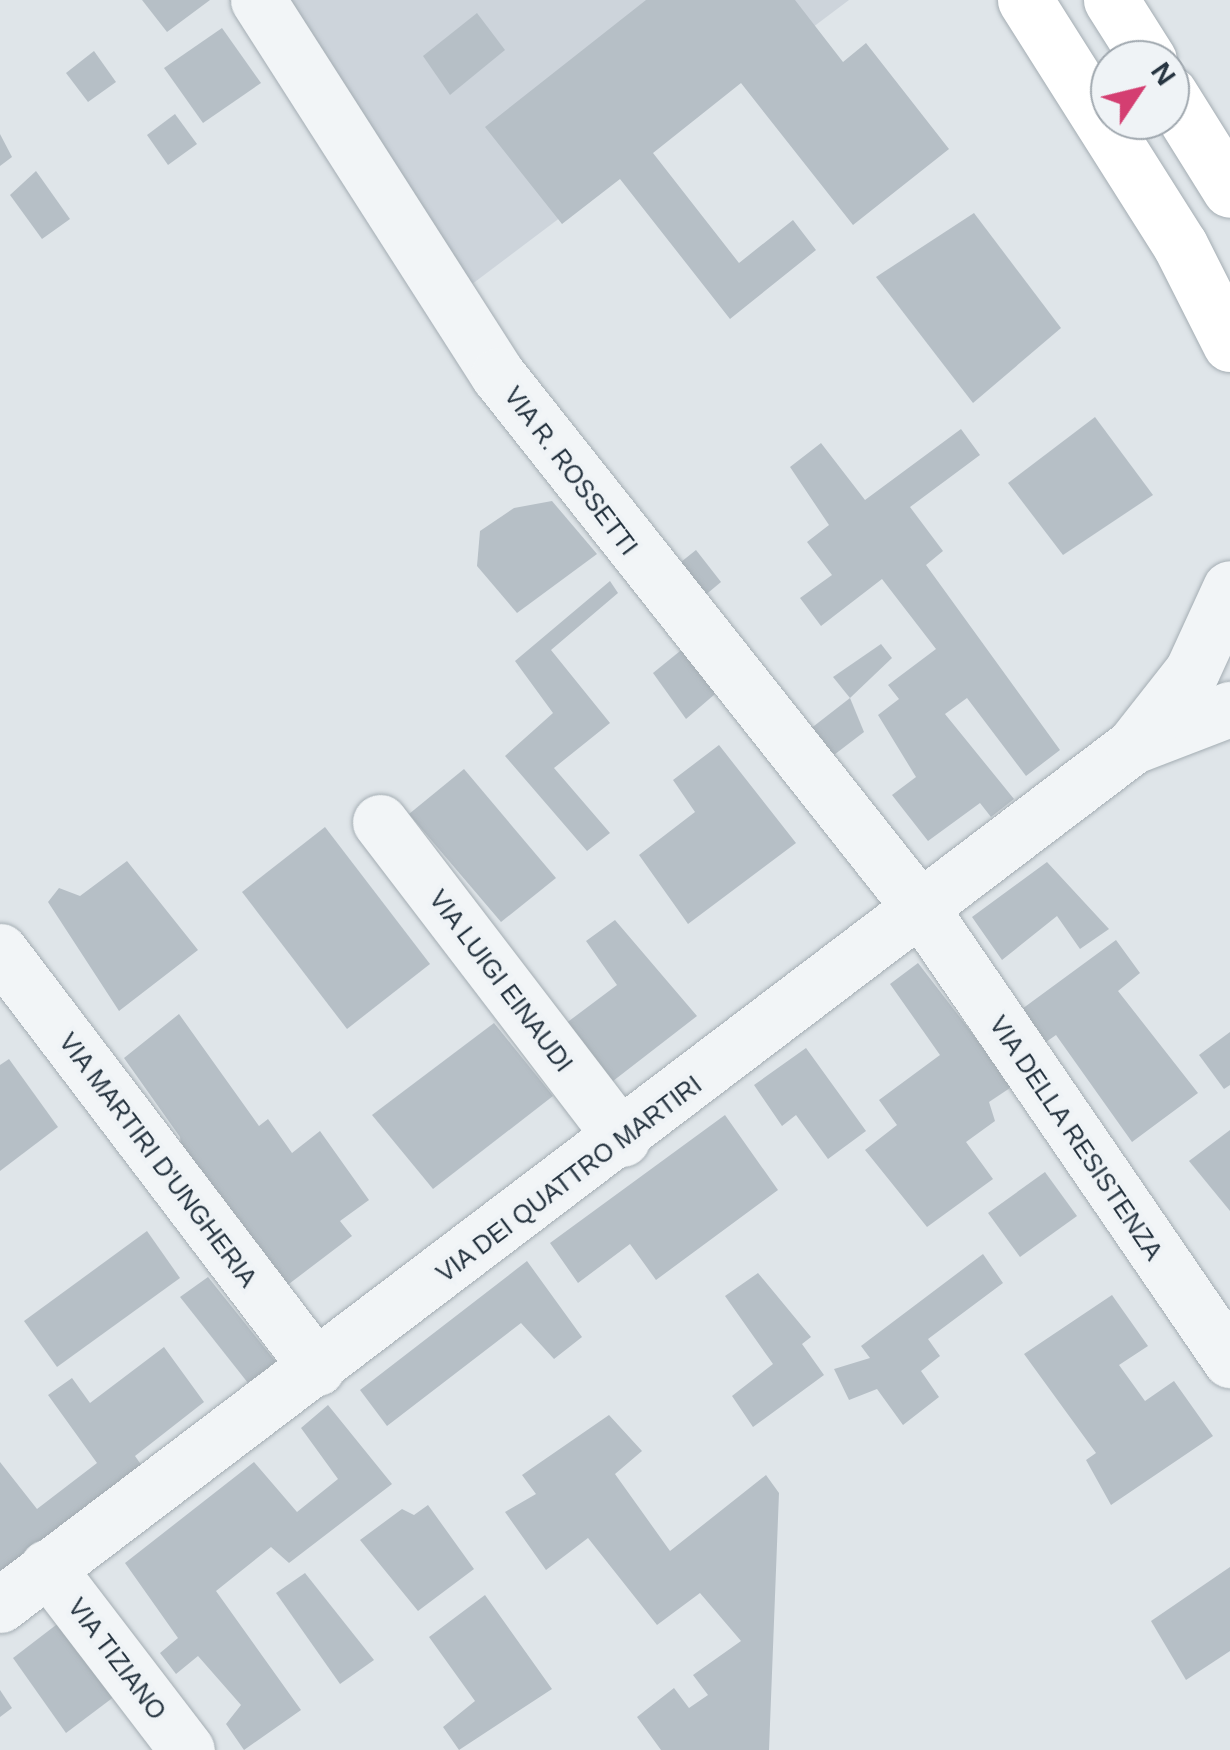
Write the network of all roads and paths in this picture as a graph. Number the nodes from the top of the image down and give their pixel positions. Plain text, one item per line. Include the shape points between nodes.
1 (258, 0) edge
2 (1025, 0) edge
3 (1111, 0) edge
4 (1136, 40) edge
5 (1190, 126) edge
6 (1230, 190) edge
7 (1230, 344) edge
8 (1230, 588) edge
9 (1230, 710) edge
10 (1133, 746) junction
11 (380, 822) dead end
12 (924, 913) junction
13 (0, 951) edge
14 (622, 1139) junction
15 (1230, 1360) edge
16 (317, 1368) junction
17 (47, 1568) junction
18 (0, 1605) edge
19 (187, 1750) edge

1 - 12 street, VIA R. ROSSETTI via 498,375
2 - 7 main road via 1180,246
3 - 4 main road
5 - 6 main road
8 - 10 street, VIA DEI QUATTRO MARTIRI via 1192,671
9 - 10 street, VIA DEI QUATTRO MARTIRI
10 - 12 street, VIA DEI QUATTRO MARTIRI
11 - 14 street, VIA LUIGI EINAUDI
12 - 14 street, VIA DEI QUATTRO MARTIRI
12 - 15 street, VIA DELLA RESISTENZA
13 - 16 street, VIA MARTIRI D'UNGHERIA
14 - 16 street, VIA DEI QUATTRO MARTIRI
16 - 17 street, VIA DEI QUATTRO MARTIRI
17 - 18 street, VIA DEI QUATTRO MARTIRI
17 - 19 street, VIA TIZIANO

